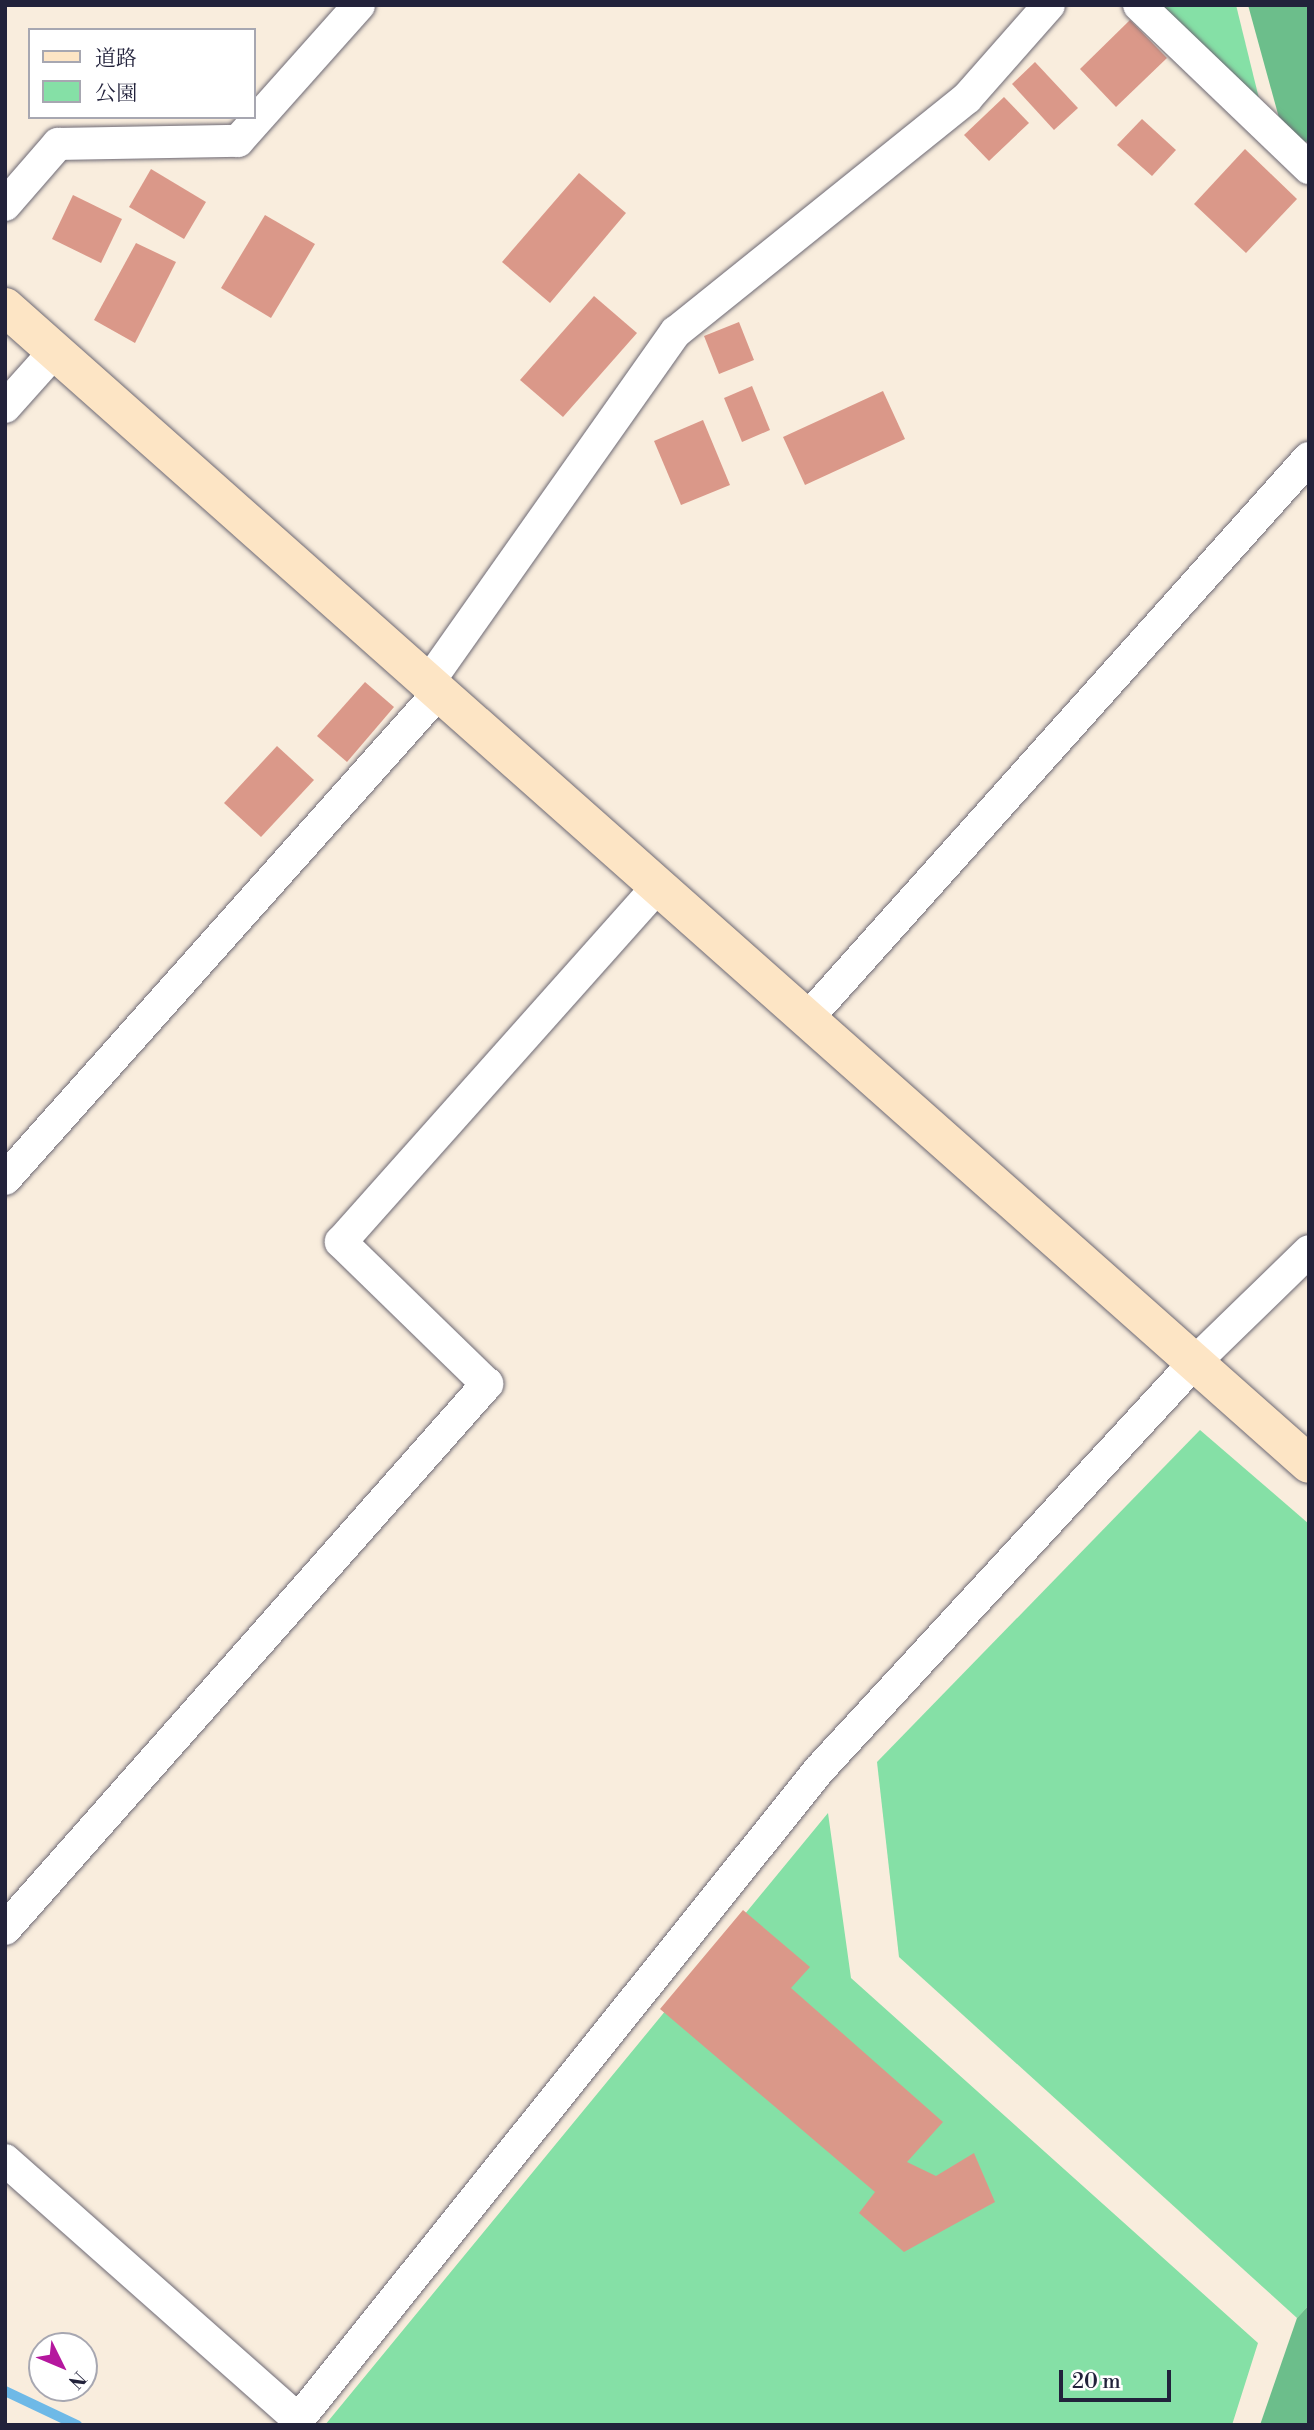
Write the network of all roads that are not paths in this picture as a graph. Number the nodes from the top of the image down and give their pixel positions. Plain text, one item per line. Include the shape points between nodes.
1 (359, 5) edge
2 (1049, 5) edge
3 (1139, 5) edge
4 (1302, 152) edge
5 (5, 205) edge
6 (5, 307) edge
7 (55, 351) junction
8 (5, 407) edge
9 (1309, 458) edge
10 (434, 688) junction
11 (658, 886) junction
12 (807, 1019) junction
13 (5, 1179) edge
14 (1309, 1251) edge
15 (1195, 1362) junction
16 (1309, 1464) edge
17 (5, 1929) edge
18 (5, 2160) edge
19 (296, 2422) edge

1 - 5 street via 238,141 58,144
2 - 10 street via 967,98 676,332
3 - 4 street
6 - 7 street
7 - 8 street
7 - 10 street
9 - 12 street
10 - 11 street
10 - 13 street
11 - 12 street
11 - 17 street via 341,1242 486,1384
12 - 15 street
14 - 15 street
15 - 16 street
15 - 19 street via 819,1770
18 - 19 street

